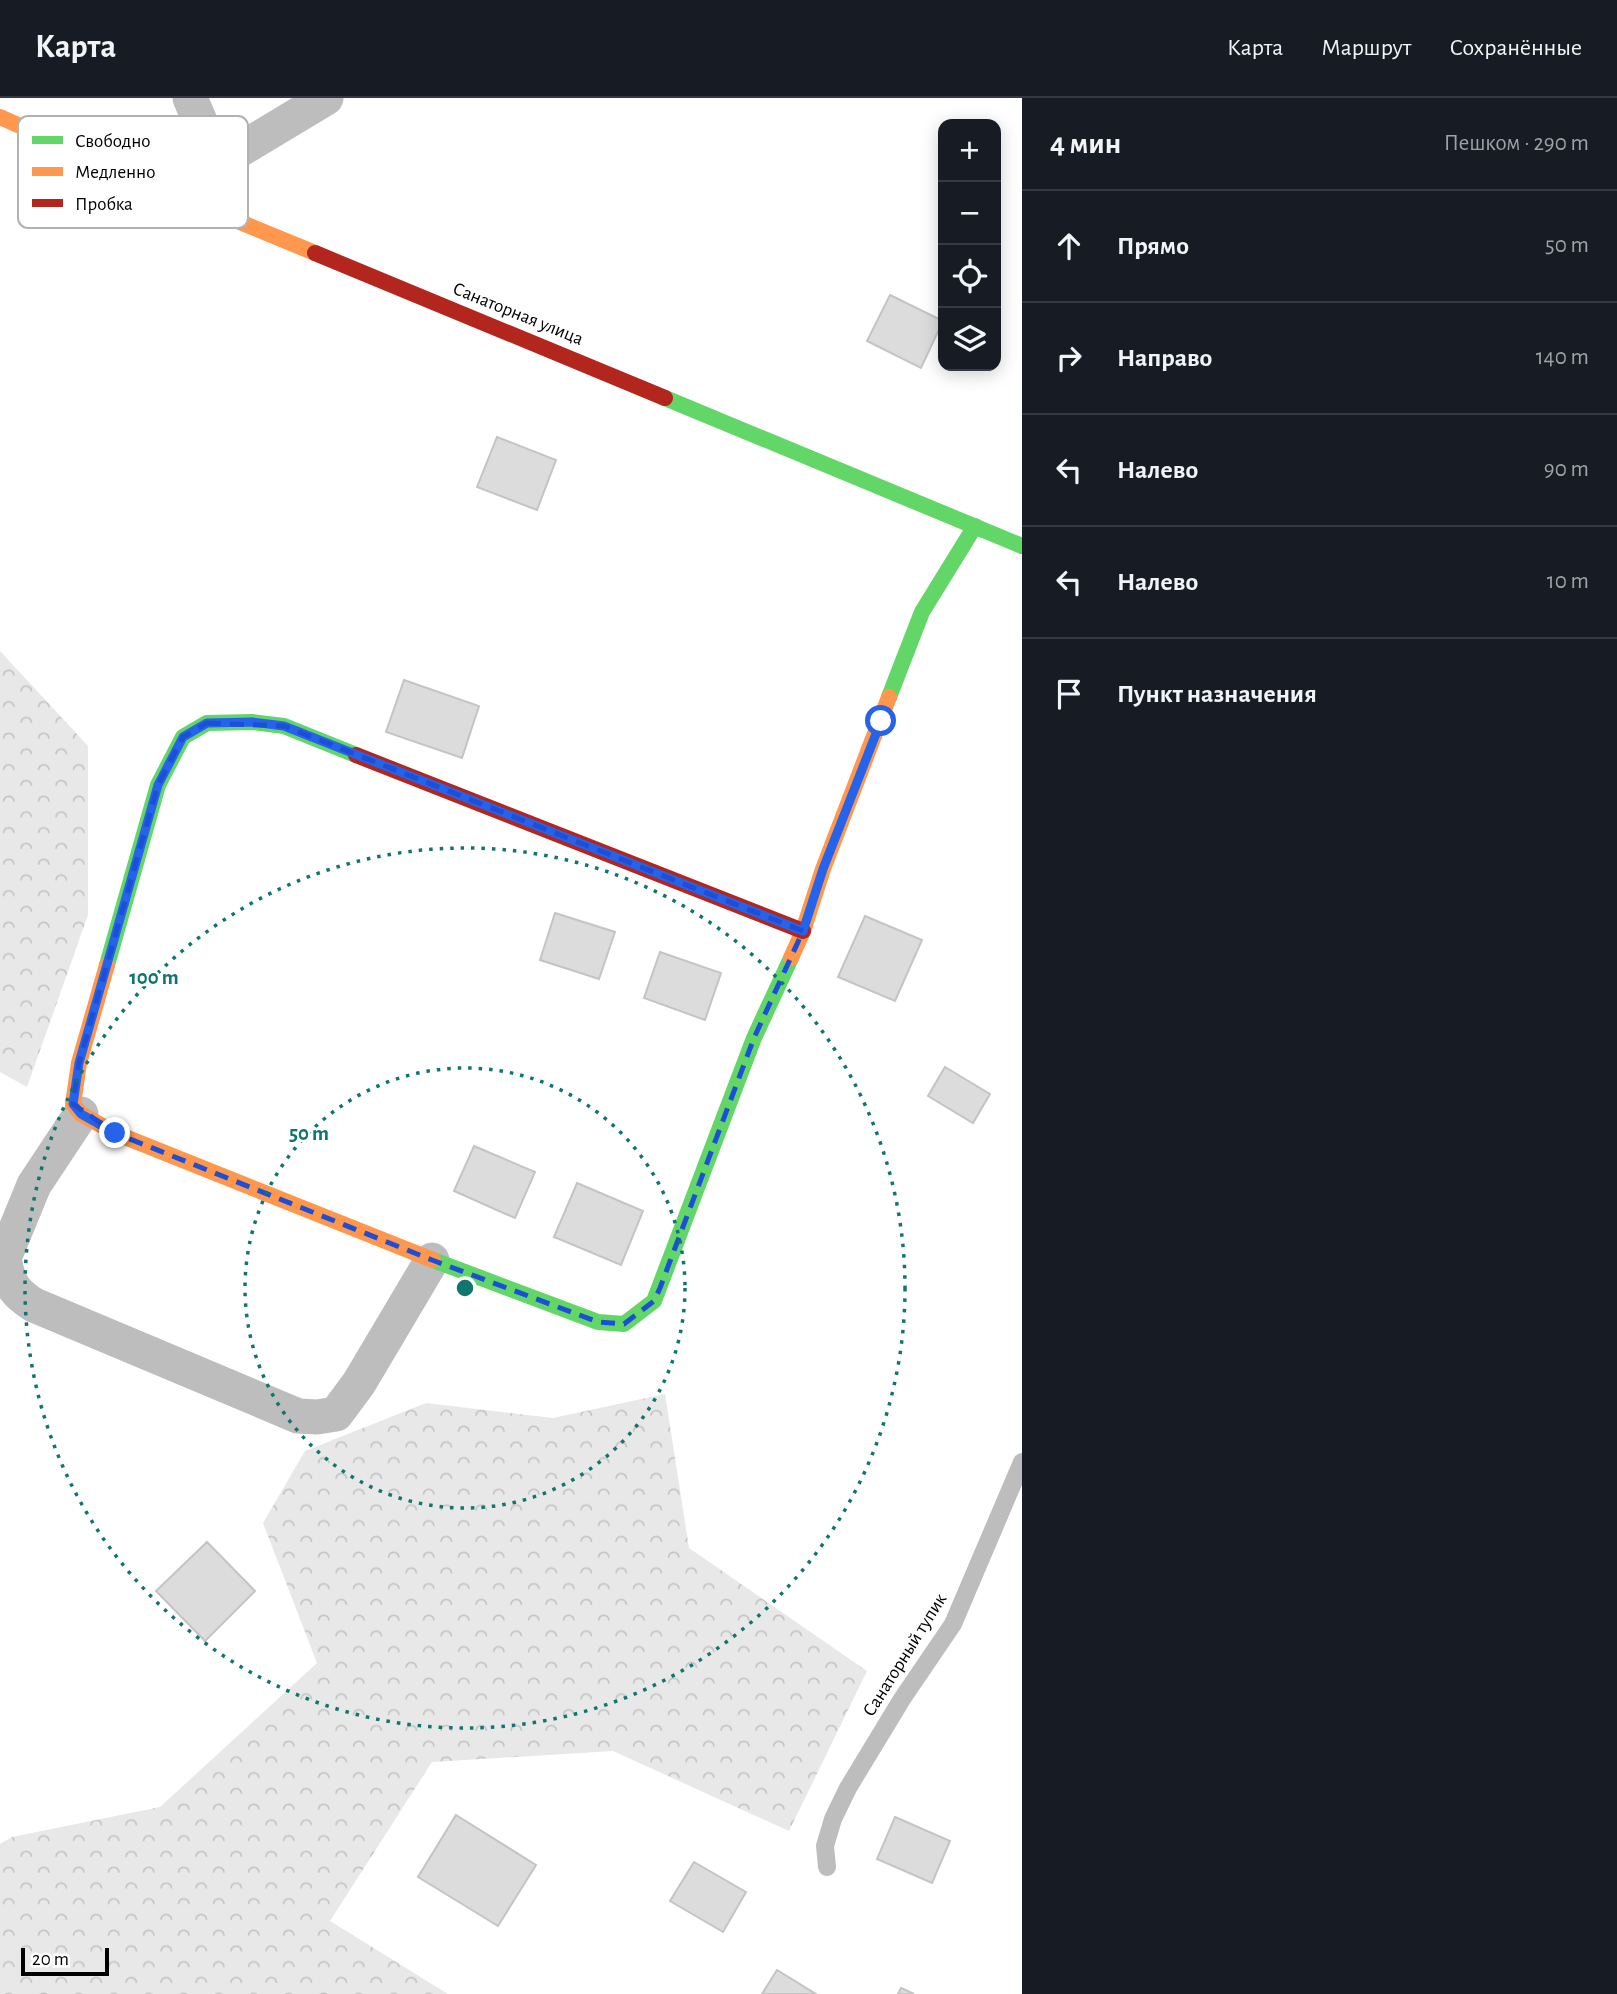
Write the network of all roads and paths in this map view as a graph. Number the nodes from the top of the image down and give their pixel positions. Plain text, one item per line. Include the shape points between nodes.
1 (190, 98) edge
2 (326, 98) edge
3 (198, 116) edge
4 (0, 117) edge
5 (18, 125) edge
6 (248, 145) edge
7 (248, 226) edge
8 (975, 526) junction
9 (1022, 546) edge
10 (803, 931) junction
11 (81, 1114) junction
12 (432, 1260) junction
13 (1022, 1462) edge
14 (827, 1867) dead end

1 - 3 street
2 - 6 street
4 - 5 street, Санаторная улица
7 - 8 street, Санаторная улица
8 - 9 street, Санаторная улица
8 - 10 street via 922,612
10 - 11 street via 284,726 207,723 183,737 158,785 79,1063 73,1104
10 - 12 street via 754,1038 654,1301 624,1324 598,1322
11 - 12 street via 115,1133
11 - 12 street via 34,1185 4,1258 6,1270 19,1296 34,1305 162,1360 298,1416 335,1414 359,1383
13 - 14 lane, Санаторный тупик via 953,1624 902,1699 833,1818 825,1846

